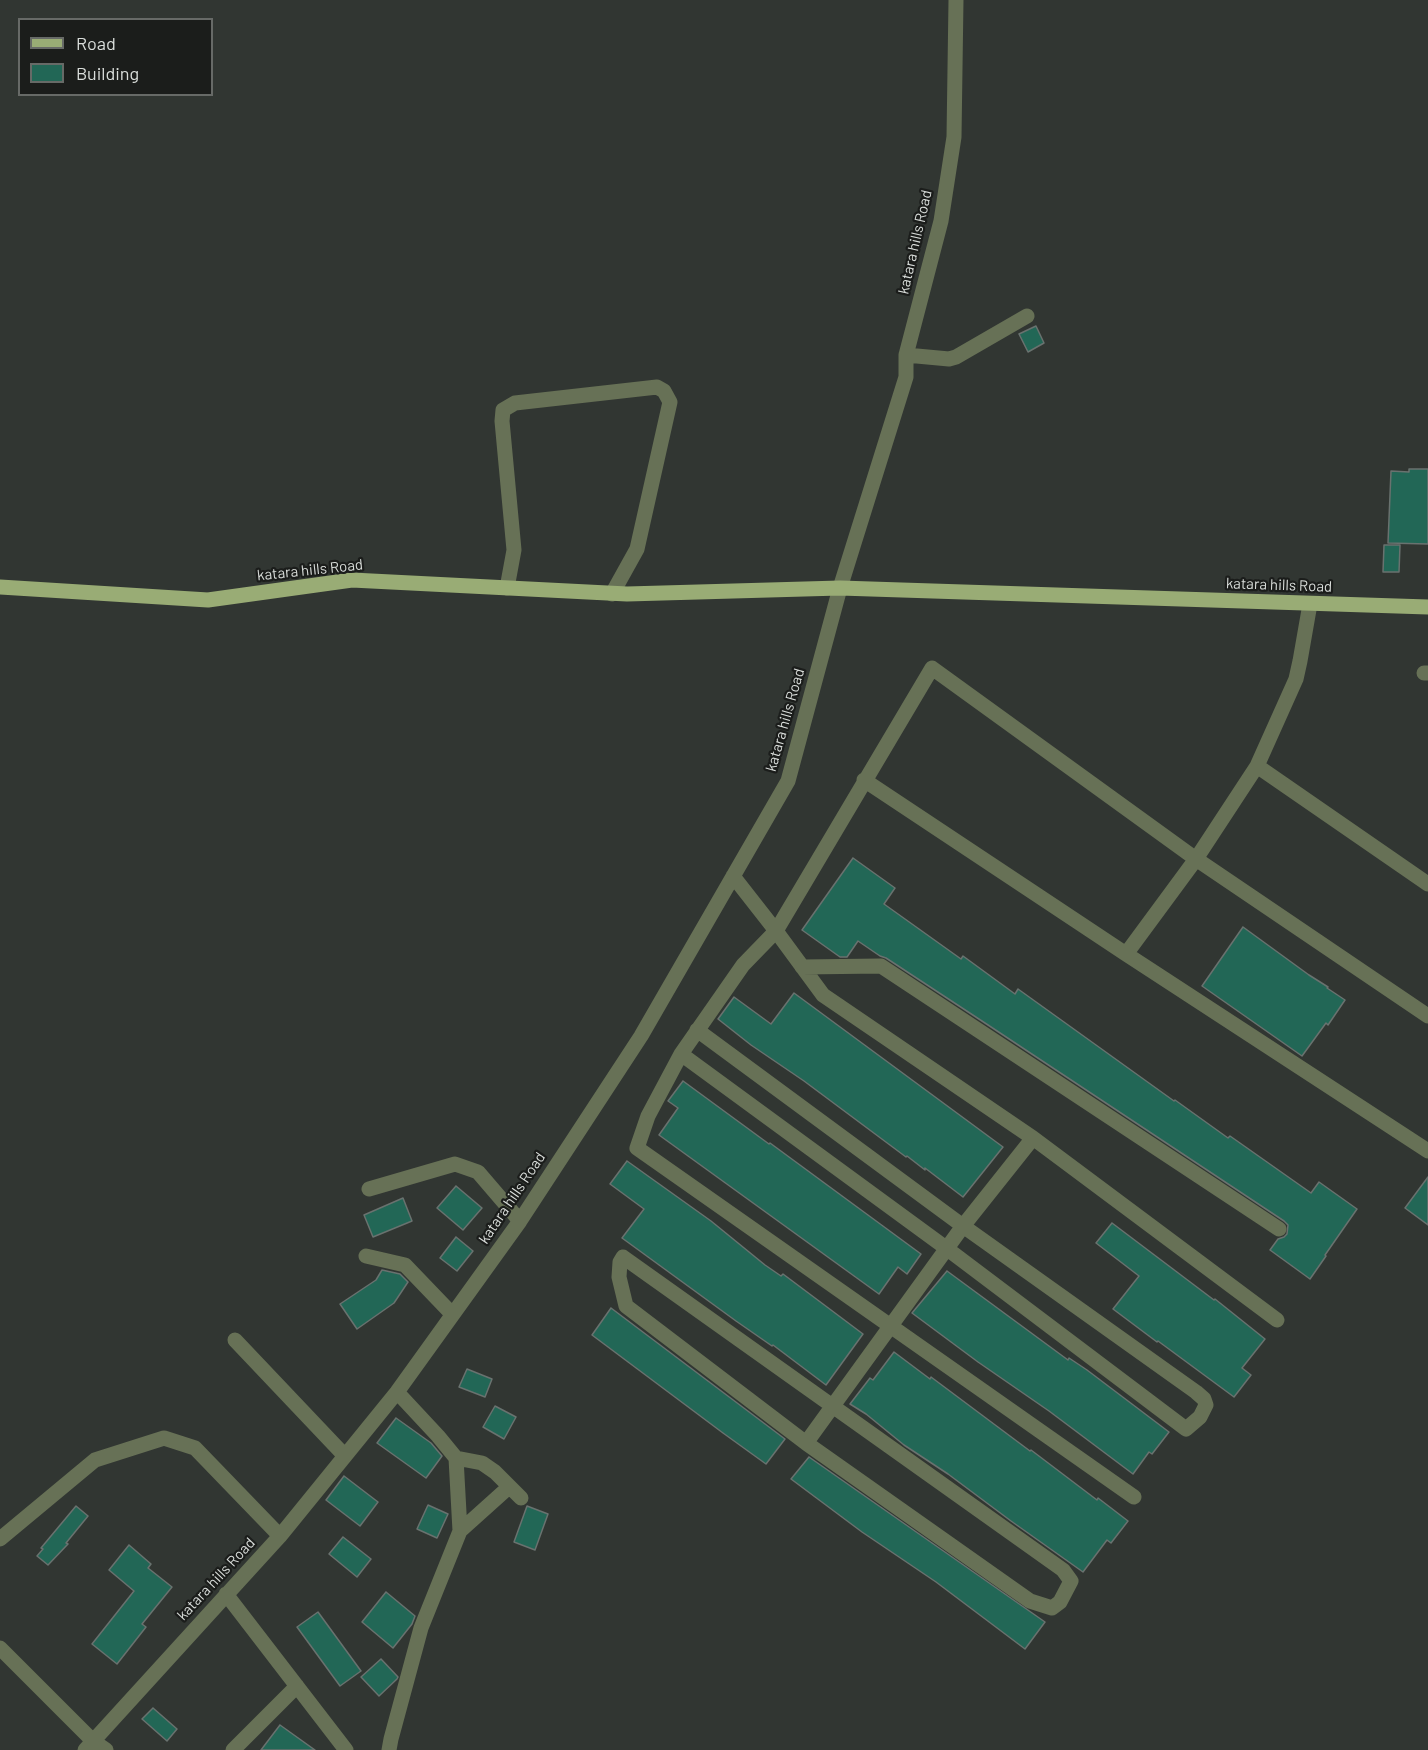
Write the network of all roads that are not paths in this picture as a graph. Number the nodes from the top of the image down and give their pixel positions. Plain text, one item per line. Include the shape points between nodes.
1 (956, 0) edge
2 (1027, 316) dead end
3 (906, 355) junction
4 (0, 587) edge
5 (507, 588) junction
6 (840, 588) junction
7 (612, 594) junction
8 (1310, 604) junction
9 (1428, 608) edge
10 (1257, 766) junction
11 (864, 780) junction
12 (1197, 859) junction
13 (733, 876) junction
14 (1428, 884) edge
15 (776, 931) junction
16 (1126, 954) junction
17 (802, 967) junction
18 (1428, 1016) edge
19 (697, 1030) junction
20 (681, 1054) junction
21 (1033, 1138) junction
22 (1428, 1151) edge
23 (369, 1189) dead end
24 (519, 1221) junction
25 (963, 1226) junction
26 (1279, 1229) dead end
27 (946, 1248) junction
28 (366, 1256) dead end
29 (452, 1314) junction
30 (1277, 1320) dead end
31 (890, 1327) junction
32 (235, 1340) dead end
33 (397, 1392) junction
34 (833, 1406) junction
35 (806, 1443) junction
36 (345, 1456) junction
37 (456, 1458) junction
38 (509, 1487) junction
39 (1134, 1497) dead end
40 (521, 1498) dead end
41 (460, 1531) junction
42 (280, 1536) junction
43 (0, 1539) edge
44 (226, 1593) junction
45 (0, 1648) edge
46 (297, 1686) junction
47 (390, 1744) edge
48 (89, 1746) edge
49 (106, 1750) edge
50 (233, 1750) edge
51 (346, 1750) edge
52 (377, 1750) edge

1 - 3 street, katara hills Road via 954,137 940,221
2 - 3 street via 950,359
3 - 6 street, katara hills Road via 906,377
4 - 5 main road, katara hills Road via 208,600 352,580
5 - 7 main road, katara hills Road
5 - 7 street via 514,550 503,410 515,403 657,387 669,402 637,549
6 - 7 main road, katara hills Road
6 - 8 main road, katara hills Road
6 - 13 street, katara hills Road via 788,781
8 - 9 main road, katara hills Road
8 - 10 street via 1296,679
10 - 12 street
10 - 14 street
11 - 12 street via 932,668
11 - 15 street
11 - 16 street
12 - 16 street
12 - 18 street
13 - 15 street
13 - 24 street, katara hills Road via 641,1035
15 - 17 street
15 - 19 street via 743,965
16 - 22 street
17 - 21 street via 823,994
17 - 26 street via 881,966
19 - 20 street
19 - 25 street
20 - 27 street
20 - 31 street via 648,1116 637,1148
21 - 25 street
21 - 30 street
23 - 24 street via 455,1164 478,1173
24 - 29 street, katara hills Road
25 - 27 street
25 - 27 street via 1196,1392 1206,1405 1200,1417 1186,1430
27 - 31 street
28 - 29 street via 405,1265
29 - 33 street, katara hills Road
31 - 34 street
31 - 39 street
32 - 36 street
33 - 36 street, katara hills Road
33 - 37 street
34 - 35 street
34 - 35 street via 623,1257 619,1277 626,1306
34 - 35 street via 1063,1570 1071,1581 1060,1602 1052,1608 1030,1600
36 - 42 street, katara hills Road
37 - 38 street via 482,1463
37 - 41 street
38 - 40 street
38 - 41 street
41 - 47 street via 421,1628
42 - 43 street via 195,1448 164,1438 95,1460
42 - 44 street, katara hills Road
44 - 46 street
44 - 48 street, katara hills Road
45 - 48 street
46 - 50 street
46 - 51 street
47 - 52 street
48 - 49 street

